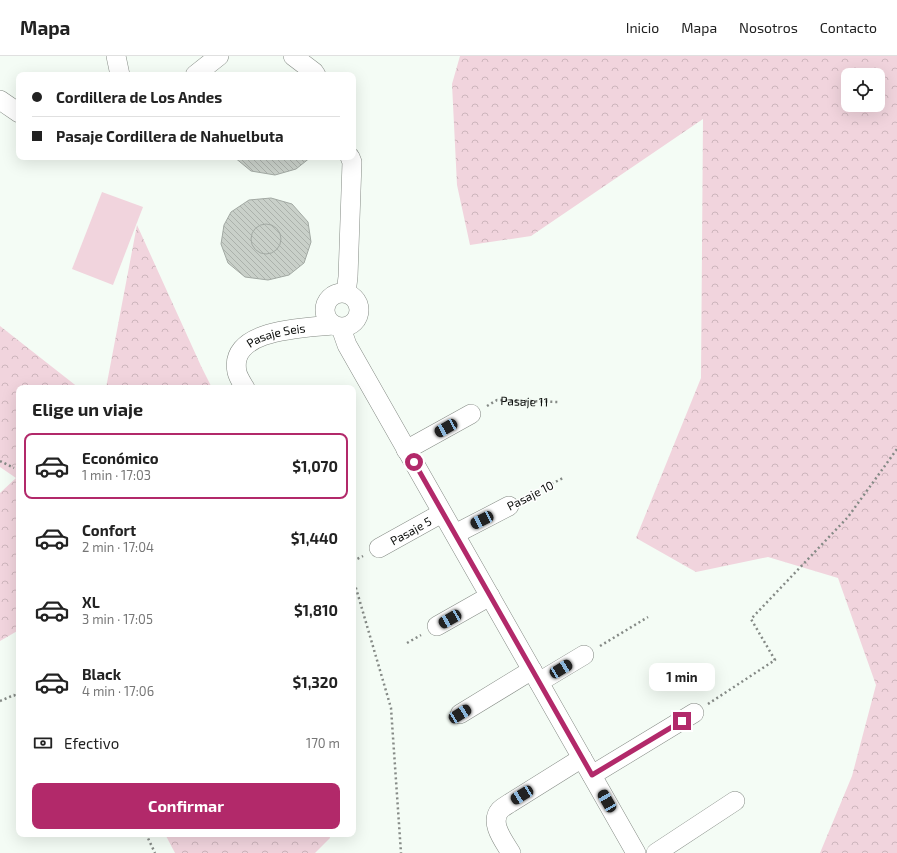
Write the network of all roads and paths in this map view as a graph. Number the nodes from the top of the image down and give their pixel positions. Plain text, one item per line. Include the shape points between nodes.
1 (116, 56) edge
2 (219, 56) edge
3 (293, 56) edge
4 (119, 72) edge
5 (199, 72) edge
6 (314, 72) edge
7 (0, 100) edge
8 (16, 111) edge
9 (351, 160) edge
10 (346, 292) junction
11 (336, 326) junction
12 (243, 385) edge
13 (559, 402) dead end
14 (472, 414) joint
15 (897, 449) edge
16 (406, 450) junction
17 (0, 461) edge
18 (14, 468) dead end
19 (563, 478) dead end
20 (509, 506) joint
21 (442, 513) junction
22 (455, 534) junction
23 (379, 548) dead end
24 (356, 588) edge
25 (490, 596) junction
26 (648, 617) dead end
27 (437, 626) dead end
28 (584, 655) joint
29 (535, 676) junction
30 (16, 696) edge
31 (0, 701) edge
32 (460, 714) dead end
33 (694, 714) joint
34 (582, 758) junction
35 (592, 775) junction
36 (735, 801) dead end
37 (147, 837) edge
38 (155, 853) edge
39 (401, 853) edge
40 (511, 853) edge
41 (636, 853) edge
42 (656, 853) edge

1 - 4 street
2 - 5 street
3 - 6 street
7 - 8 street
9 - 10 street
10 - 11 street via 336,293 328,298 324,307 326,317
10 - 11 street via 355,298 359,307 358,317 351,325
11 - 12 street, Pasaje Seis via 270,333 252,340 240,350 236,360 237,373
11 - 16 street
13 - 14 path, Pasaje 11 via 497,400
14 - 16 street
15 - 33 path via 848,517 751,620 775,660
16 - 21 street
17 - 18 path
19 - 20 path, Pasaje 10
20 - 22 street, Pasaje 10
21 - 22 street
21 - 23 street, Pasaje 5
22 - 25 street
24 - 39 path via 391,708
25 - 27 street
25 - 29 street
26 - 28 path
28 - 29 street
29 - 32 street
29 - 34 street
30 - 31 path
33 - 35 street
34 - 35 street
34 - 40 street via 500,810 496,826
35 - 41 street
36 - 42 street
37 - 38 path

